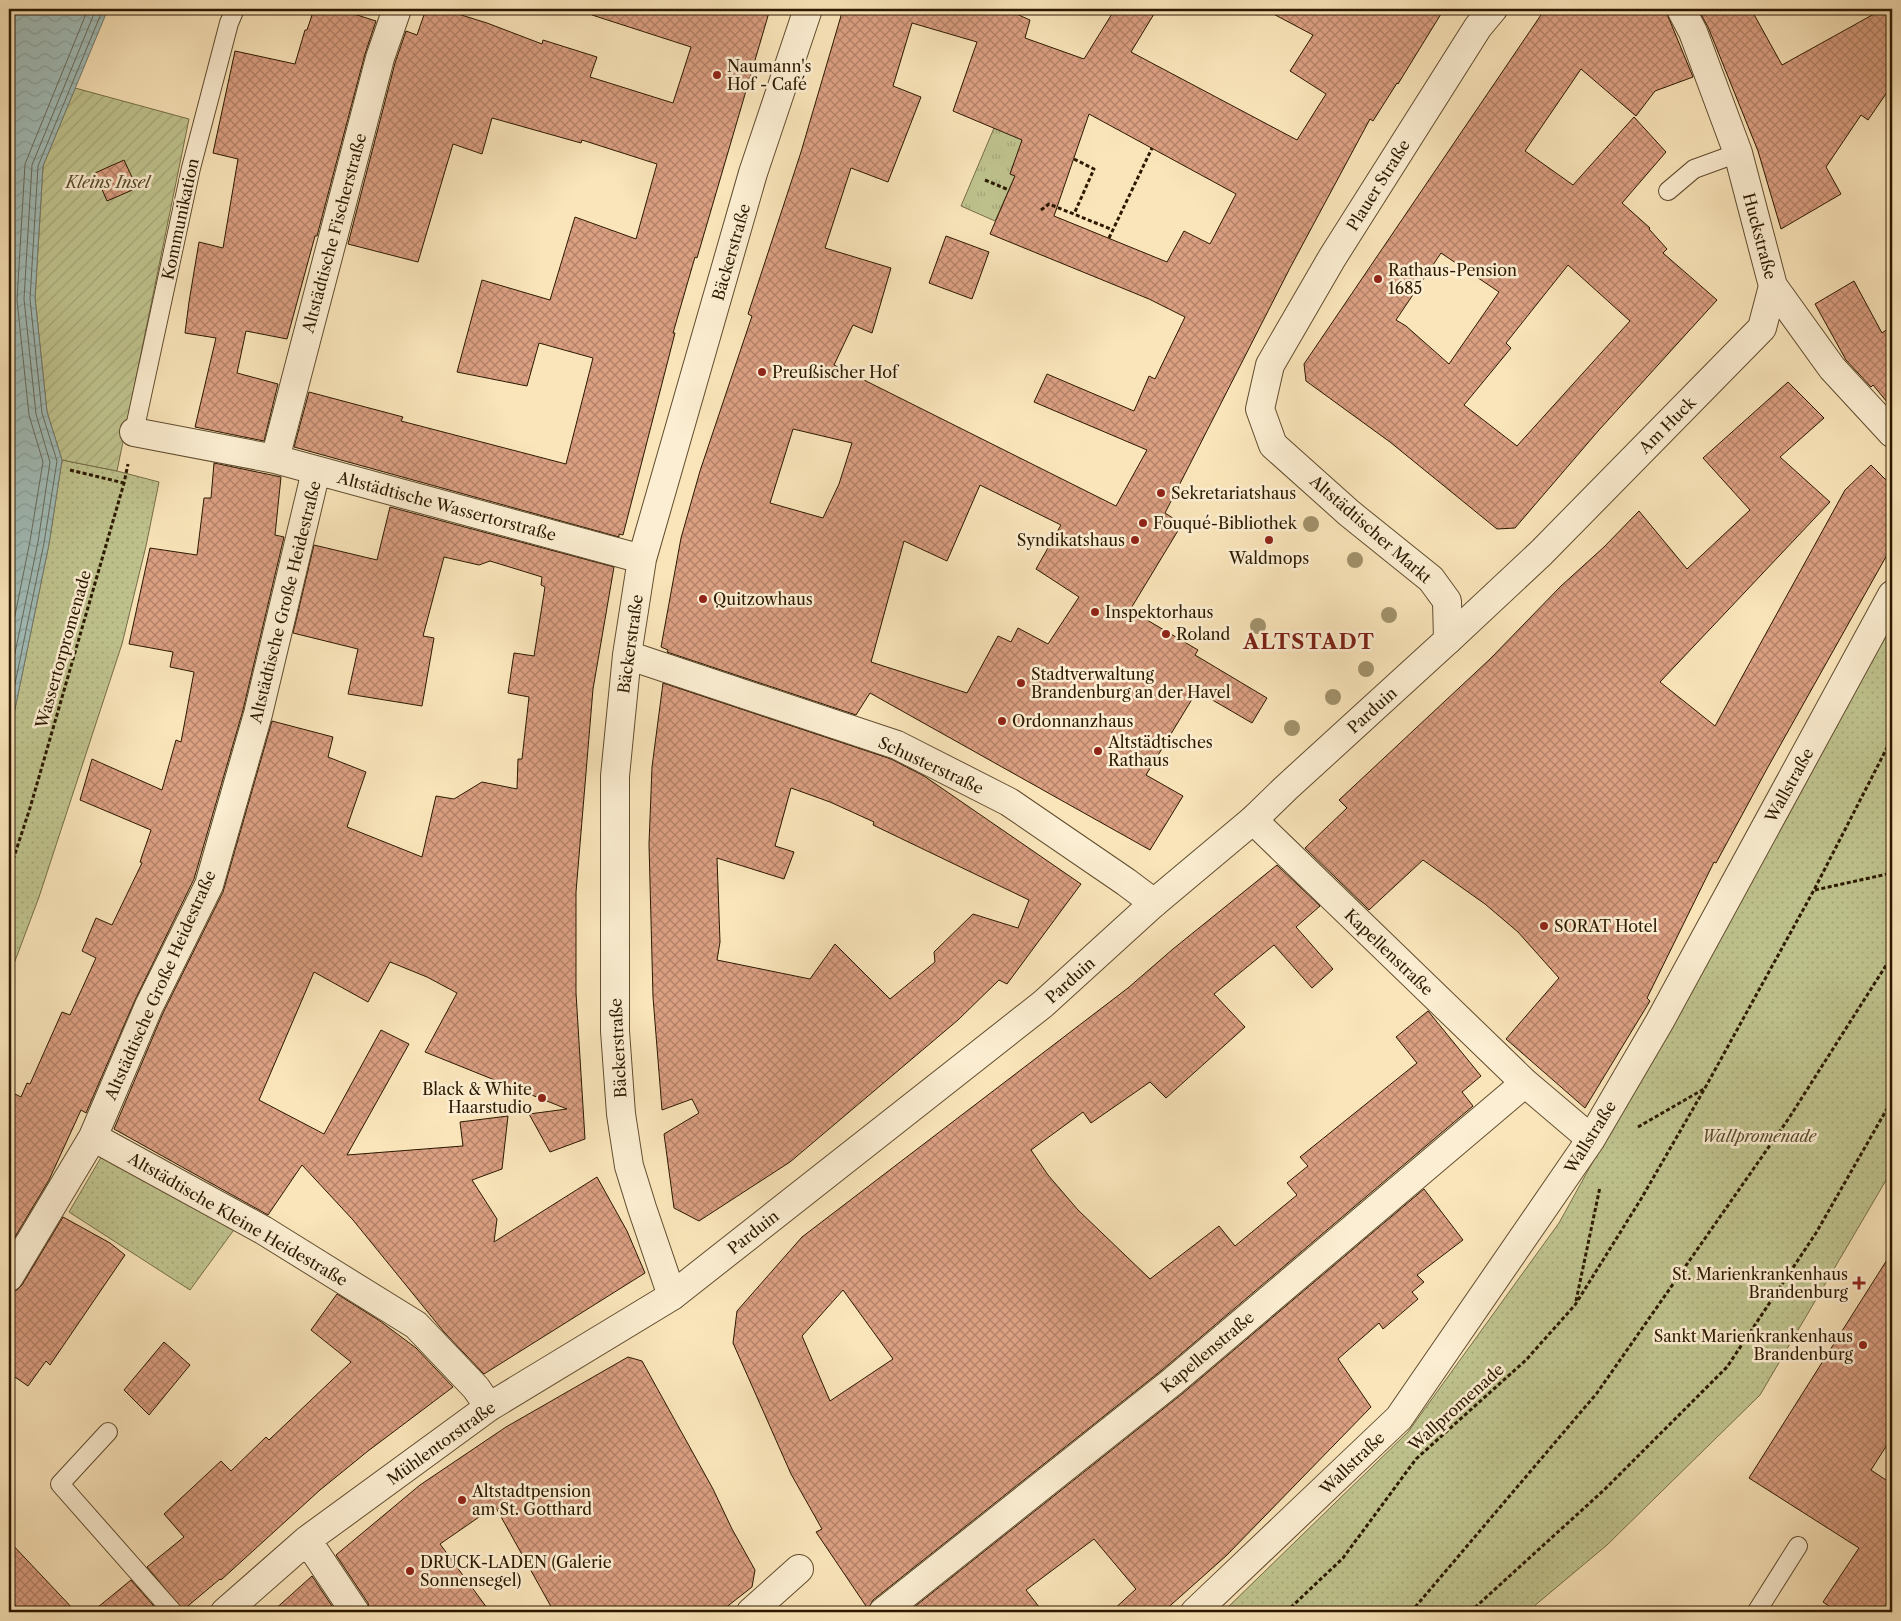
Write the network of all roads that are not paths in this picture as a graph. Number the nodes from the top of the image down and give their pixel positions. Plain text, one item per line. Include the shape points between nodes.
1 (235, 9) edge
2 (397, 9) edge
3 (808, 9) edge
4 (1493, 9) edge
5 (1681, 9) edge
6 (1738, 153) junction
7 (1668, 191) dead end
8 (1773, 286) junction
9 (1270, 365) joint
10 (134, 432) joint
11 (1892, 432) edge
12 (275, 459) junction
13 (316, 471) junction
14 (642, 559) junction
15 (1892, 595) edge
16 (1448, 640) junction
17 (627, 655) junction
18 (1253, 820) junction
19 (1154, 903) junction
20 (1525, 1083) junction
21 (92, 1137) junction
22 (1591, 1139) junction
23 (9, 1277) edge
24 (672, 1296) junction
25 (489, 1407) junction
26 (108, 1432) dead end
27 (307, 1540) junction
28 (1798, 1546) dead end
29 (799, 1569) dead end
30 (173, 1612) edge
31 (225, 1612) edge
32 (355, 1612) edge
33 (751, 1612) edge
34 (883, 1612) edge
35 (1195, 1612) edge
36 (1759, 1612) edge

1 - 10 lane, Kommunikation via 191,168
2 - 12 street, Altstädtische Fischerstraße via 380,58
3 - 14 street, Bäckerstraße via 753,173
4 - 9 street, Plauer Straße via 1478,27 1348,233
5 - 6 street, Huckstraße via 1693,32
6 - 7 lane via 1694,169
6 - 8 street, Huckstraße
8 - 11 street, Huckstraße via 1832,368
8 - 16 street, Am Huck via 1762,328 1541,552
9 - 16 street, Altstädtischer Markt via 1260,409 1273,445 1431,579 1447,601
10 - 12 street, Altstädtische Wassertorstraße
12 - 13 street, Altstädtische Wassertorstraße
13 - 14 street, Altstädtische Wassertorstraße
13 - 21 street, Altstädtische Große Heidestraße via 258,714 208,885 149,1006
14 - 17 street, Bäckerstraße
15 - 22 street, Wallstraße via 1660,1021
16 - 18 street, Parduin
17 - 19 street, Schusterstraße via 897,745 1009,802
17 - 24 street, Bäckerstraße via 615,776 615,1031 621,1114 632,1174
18 - 19 street, Parduin
18 - 20 street, Kapellenstraße
19 - 24 street, Parduin via 1043,1004
20 - 22 street, Kapellenstraße
20 - 34 street, Kapellenstraße via 1172,1382
21 - 23 street, Altstädtische Große Heidestraße
21 - 25 street, Altstädtische Kleine Heidestraße via 263,1230 416,1325 476,1388
22 - 35 street, Wallstraße via 1399,1418
24 - 25 street, Mühlentorstraße
25 - 27 street, Mühlentorstraße
26 - 30 lane via 60,1484
27 - 31 street, Mühlentorstraße
27 - 32 street
28 - 36 lane
29 - 33 street

